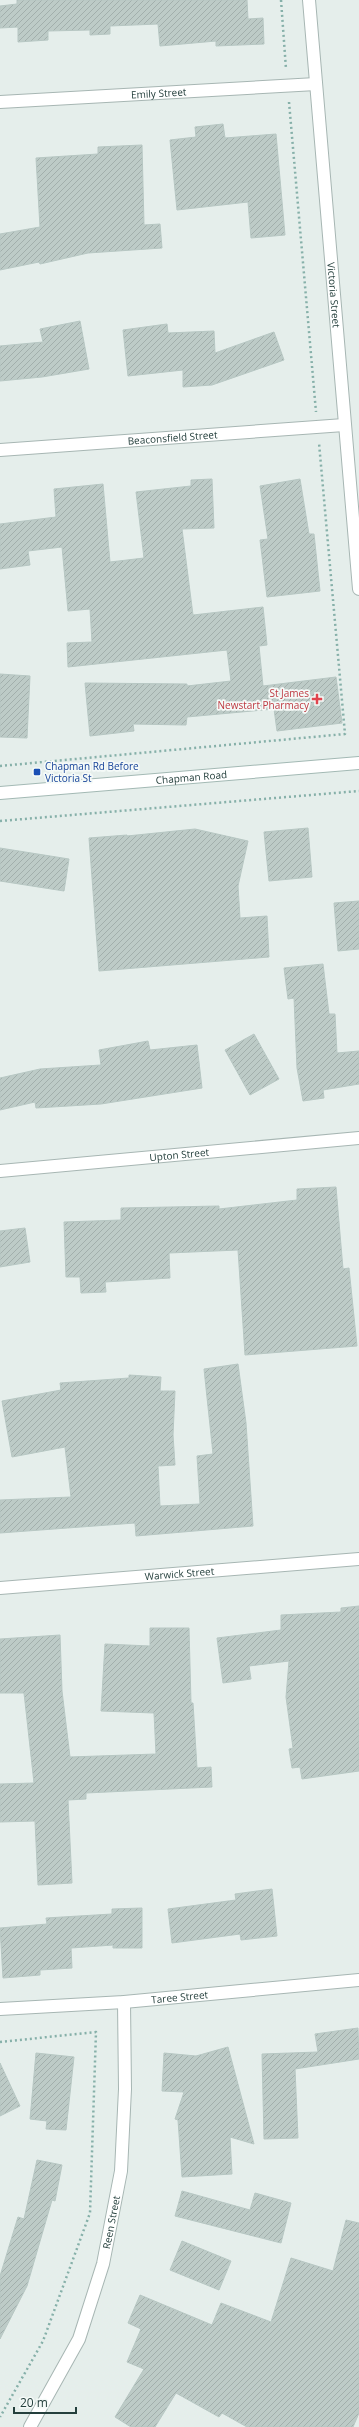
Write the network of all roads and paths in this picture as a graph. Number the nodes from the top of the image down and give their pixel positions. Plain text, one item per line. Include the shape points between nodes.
1 (281, 0) edge
2 (309, 0) edge
3 (316, 84) junction
4 (288, 86) junction
5 (0, 102) edge
6 (344, 425) junction
7 (318, 427) junction
8 (0, 450) edge
9 (359, 589) edge
10 (359, 763) edge
11 (0, 766) edge
12 (359, 791) edge
13 (0, 793) edge
14 (0, 821) edge
15 (359, 1138) edge
16 (0, 1171) edge
17 (359, 1559) edge
18 (0, 1588) edge
19 (359, 1980) edge
20 (124, 2002) junction
21 (0, 2009) edge
22 (0, 2042) edge
23 (0, 2417) edge
24 (30, 2427) edge

1 - 4 path
2 - 3 street, Victoria Street
3 - 4 street, Emily Street
3 - 6 street, Victoria Street
4 - 5 street, Emily Street
4 - 7 path
6 - 7 street, Beaconsfield Street
6 - 9 street, Victoria Street
7 - 8 street, Beaconsfield Street
7 - 11 path via 345,734
10 - 13 street, Chapman Road
12 - 14 path
15 - 16 street, Upton Street
17 - 18 street, Warwick Street
19 - 20 street, Taree Street
20 - 21 street, Taree Street
20 - 24 street, Reen Street via 125,2089 122,2171 103,2264 79,2339
22 - 23 path via 96,2032 90,2213 43,2341

